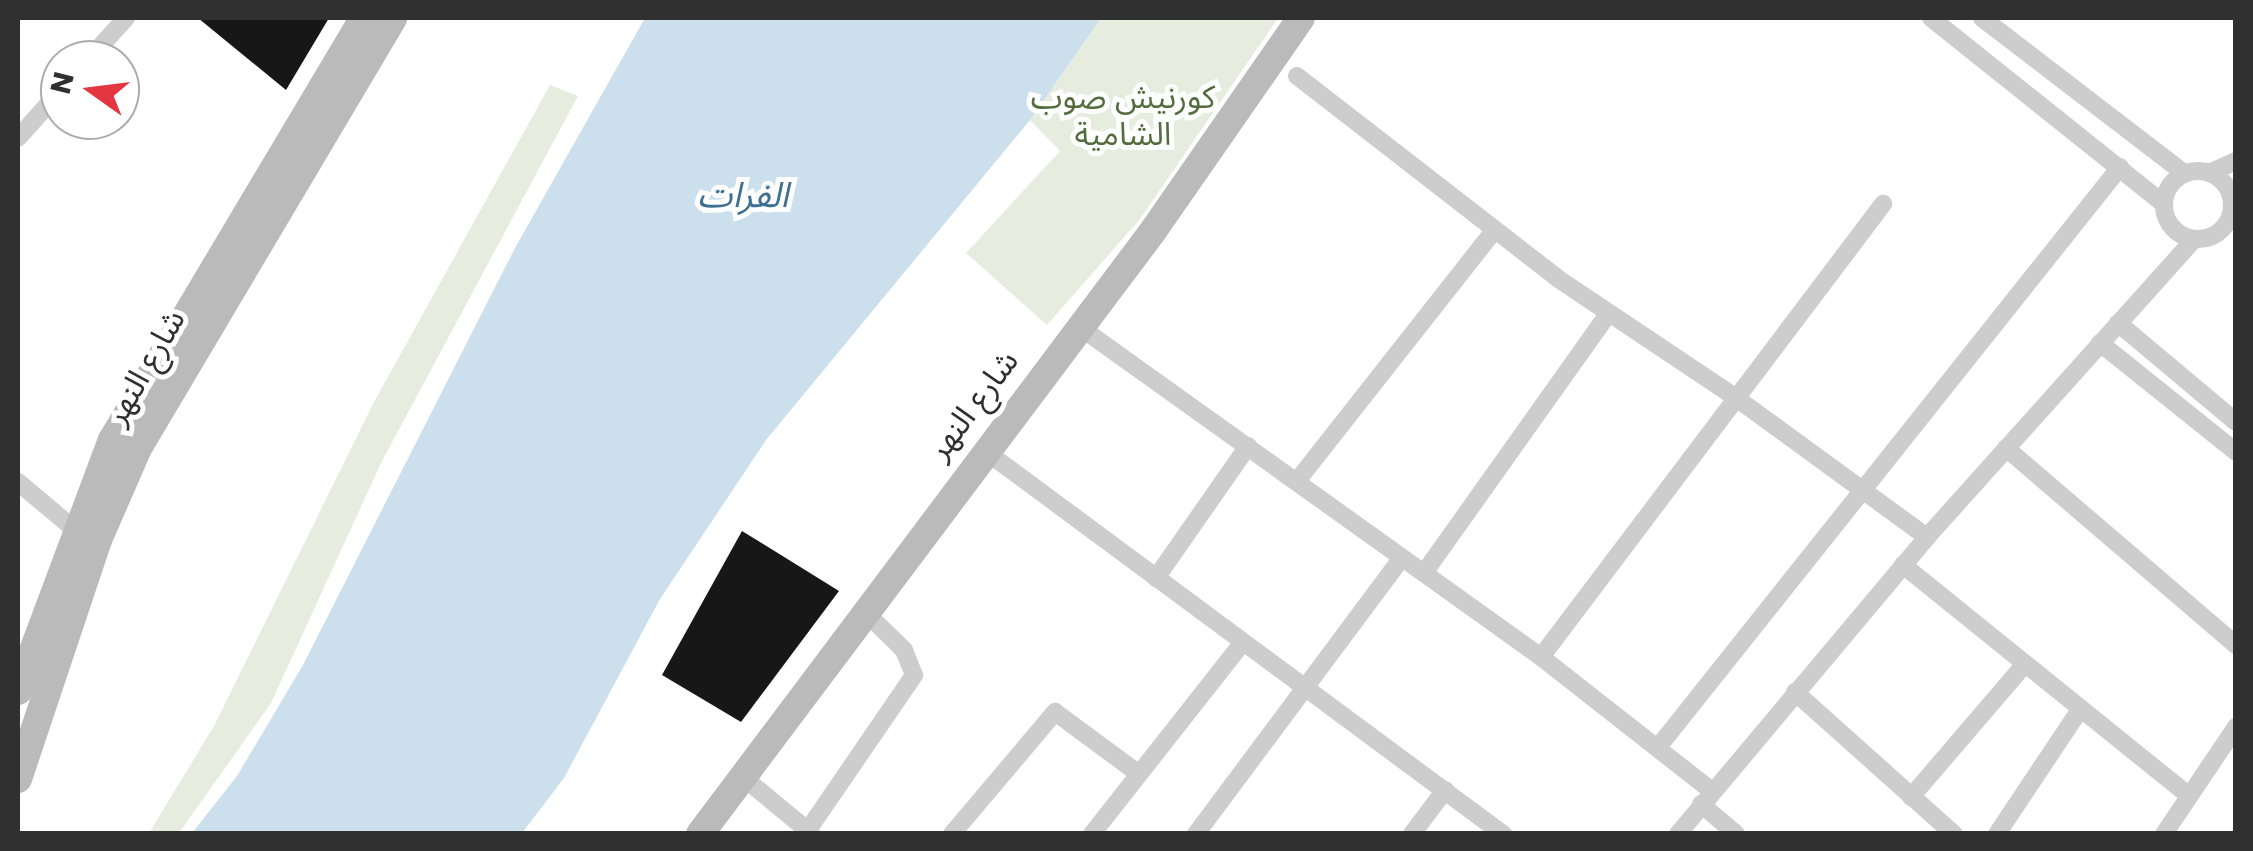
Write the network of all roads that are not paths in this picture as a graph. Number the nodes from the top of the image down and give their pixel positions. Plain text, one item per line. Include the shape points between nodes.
1 (126, 18) edge
2 (362, 18) edge
3 (393, 18) edge
4 (1301, 18) edge
5 (1930, 18) edge
6 (1982, 18) edge
7 (106, 40) edge
8 (1297, 76) dead end
9 (40, 113) edge
10 (18, 138) edge
11 (2236, 161) edge
12 (2120, 167) junction
13 (2209, 173) junction
14 (2185, 174) junction
15 (1883, 204) dead end
16 (2164, 204) junction
17 (2232, 218) edge
18 (1494, 231) junction
19 (2194, 239) junction
20 (216, 286) junction
21 (1609, 312) junction
22 (2118, 322) junction
23 (1077, 325) junction
24 (2100, 343) junction
25 (1740, 400) junction
26 (2236, 422) edge
27 (1248, 446) junction
28 (2006, 448) junction
29 (984, 450) junction
30 (2236, 452) edge
31 (1297, 481) junction
32 (18, 482) edge
33 (1863, 491) junction
34 (74, 529) junction
35 (1927, 538) junction
36 (1402, 558) junction
37 (1903, 566) junction
38 (1424, 574) junction
39 (1156, 578) junction
40 (864, 611) junction
41 (1243, 642) junction
42 (2236, 645) edge
43 (1541, 657) junction
44 (2025, 664) junction
45 (18, 690) edge
46 (1306, 691) junction
47 (1796, 692) junction
48 (2081, 708) junction
49 (2236, 728) edge
50 (1659, 746) junction
51 (1139, 774) junction
52 (743, 776) junction
53 (18, 778) edge
54 (1445, 790) junction
55 (1911, 796) junction
56 (2189, 796) junction
57 (1707, 797) junction
58 (810, 832) edge
59 (700, 834) edge
60 (952, 834) edge
61 (1092, 834) edge
62 (1196, 834) edge
63 (1412, 834) edge
64 (1503, 834) edge
65 (1678, 834) edge
66 (1736, 834) edge
67 (1954, 834) edge
68 (1997, 834) edge
69 (2164, 834) edge

1 - 7 street
2 - 20 main road, شارع النهر
3 - 20 main road, شارع النهر
4 - 23 main road, شارع النهر via 1153,232
5 - 12 street
6 - 14 street
8 - 18 street
9 - 10 street
11 - 13 street
12 - 16 street
12 - 33 street
13 - 14 street
13 - 17 street via 2227,188
14 - 16 street via 2169,188
15 - 25 street
16 - 19 street via 2172,226
17 - 19 street
18 - 21 street
18 - 31 street
19 - 22 street
20 - 34 main road, شارع النهر via 120,424
20 - 53 main road, شارع النهر via 115,498
21 - 25 street
21 - 38 street
22 - 24 street
22 - 26 street
23 - 27 street
23 - 29 main road, شارع النهر
24 - 28 street
24 - 30 street
25 - 33 street
25 - 43 street
27 - 31 street
27 - 39 street
28 - 35 street
28 - 42 street
29 - 39 street
29 - 40 main road, شارع النهر
31 - 36 street
32 - 34 street
33 - 35 street
33 - 50 street
34 - 45 main road, شارع النهر
35 - 37 street
36 - 38 street
36 - 46 street
37 - 44 street
37 - 47 street
38 - 43 street
39 - 41 street
40 - 52 main road, شارع النهر
40 - 58 street via 904,650 914,674
41 - 46 street
41 - 51 street
43 - 50 street
44 - 48 street
44 - 55 street
46 - 54 street
46 - 62 street
47 - 55 street
47 - 57 street
48 - 56 street
48 - 68 street
49 - 56 street
50 - 57 street
51 - 60 street via 1055,712
51 - 61 street
52 - 58 street
52 - 59 main road, شارع النهر
54 - 63 street
54 - 64 street
55 - 67 street
56 - 69 street
57 - 65 street
57 - 66 street

